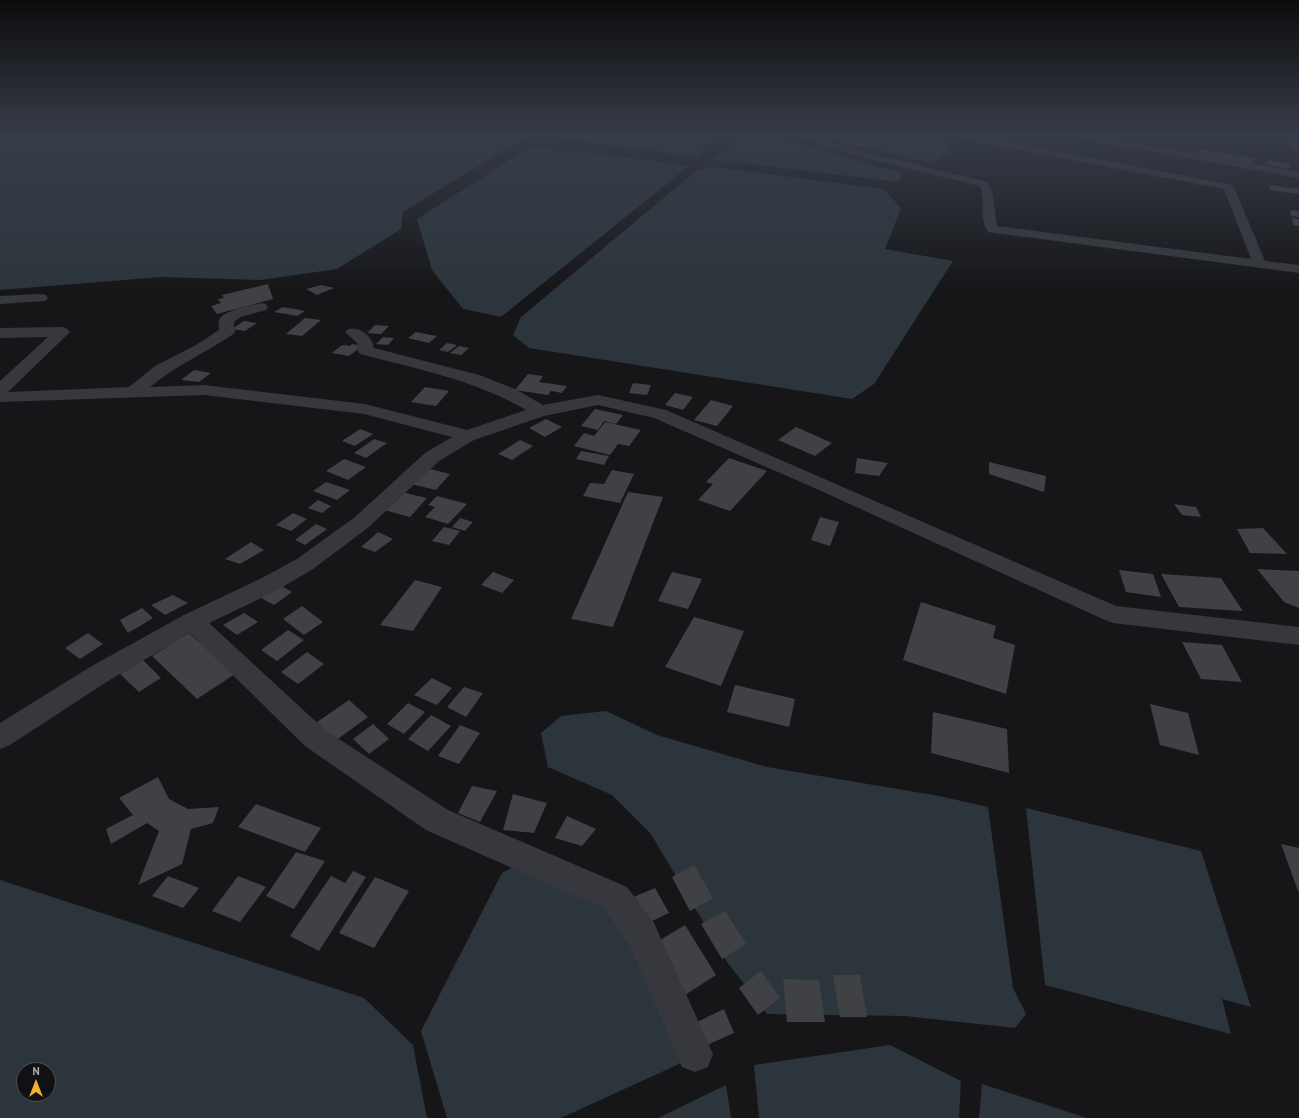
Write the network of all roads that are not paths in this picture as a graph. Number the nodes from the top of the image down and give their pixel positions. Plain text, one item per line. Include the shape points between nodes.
1 (986, 188) edge
2 (1229, 188) edge
3 (1260, 264) junction
4 (1299, 268) edge
5 (41, 298) dead end
6 (0, 300) edge
7 (261, 307) dead end
8 (353, 332) dead end
9 (0, 333) edge
10 (0, 390) edge
11 (134, 392) junction
12 (0, 398) edge
13 (540, 411) junction
14 (468, 436) junction
15 (192, 621) junction
16 (1299, 636) edge
17 (0, 737) edge
18 (695, 1054) dead end

1 - 3 street via 988,221 992,229
2 - 3 street
3 - 4 street
5 - 6 street
7 - 11 street via 236,314 226,320 227,332 161,369
8 - 13 street via 365,341 366,351 473,379 509,392
9 - 10 street via 62,332
11 - 12 street
11 - 14 street via 204,390 365,408
13 - 14 street
13 - 16 street via 598,400 660,414 1113,614
14 - 15 street via 432,457 362,522 305,564 268,585
15 - 17 street via 99,674
15 - 18 street via 315,738 437,820 616,898 642,935

